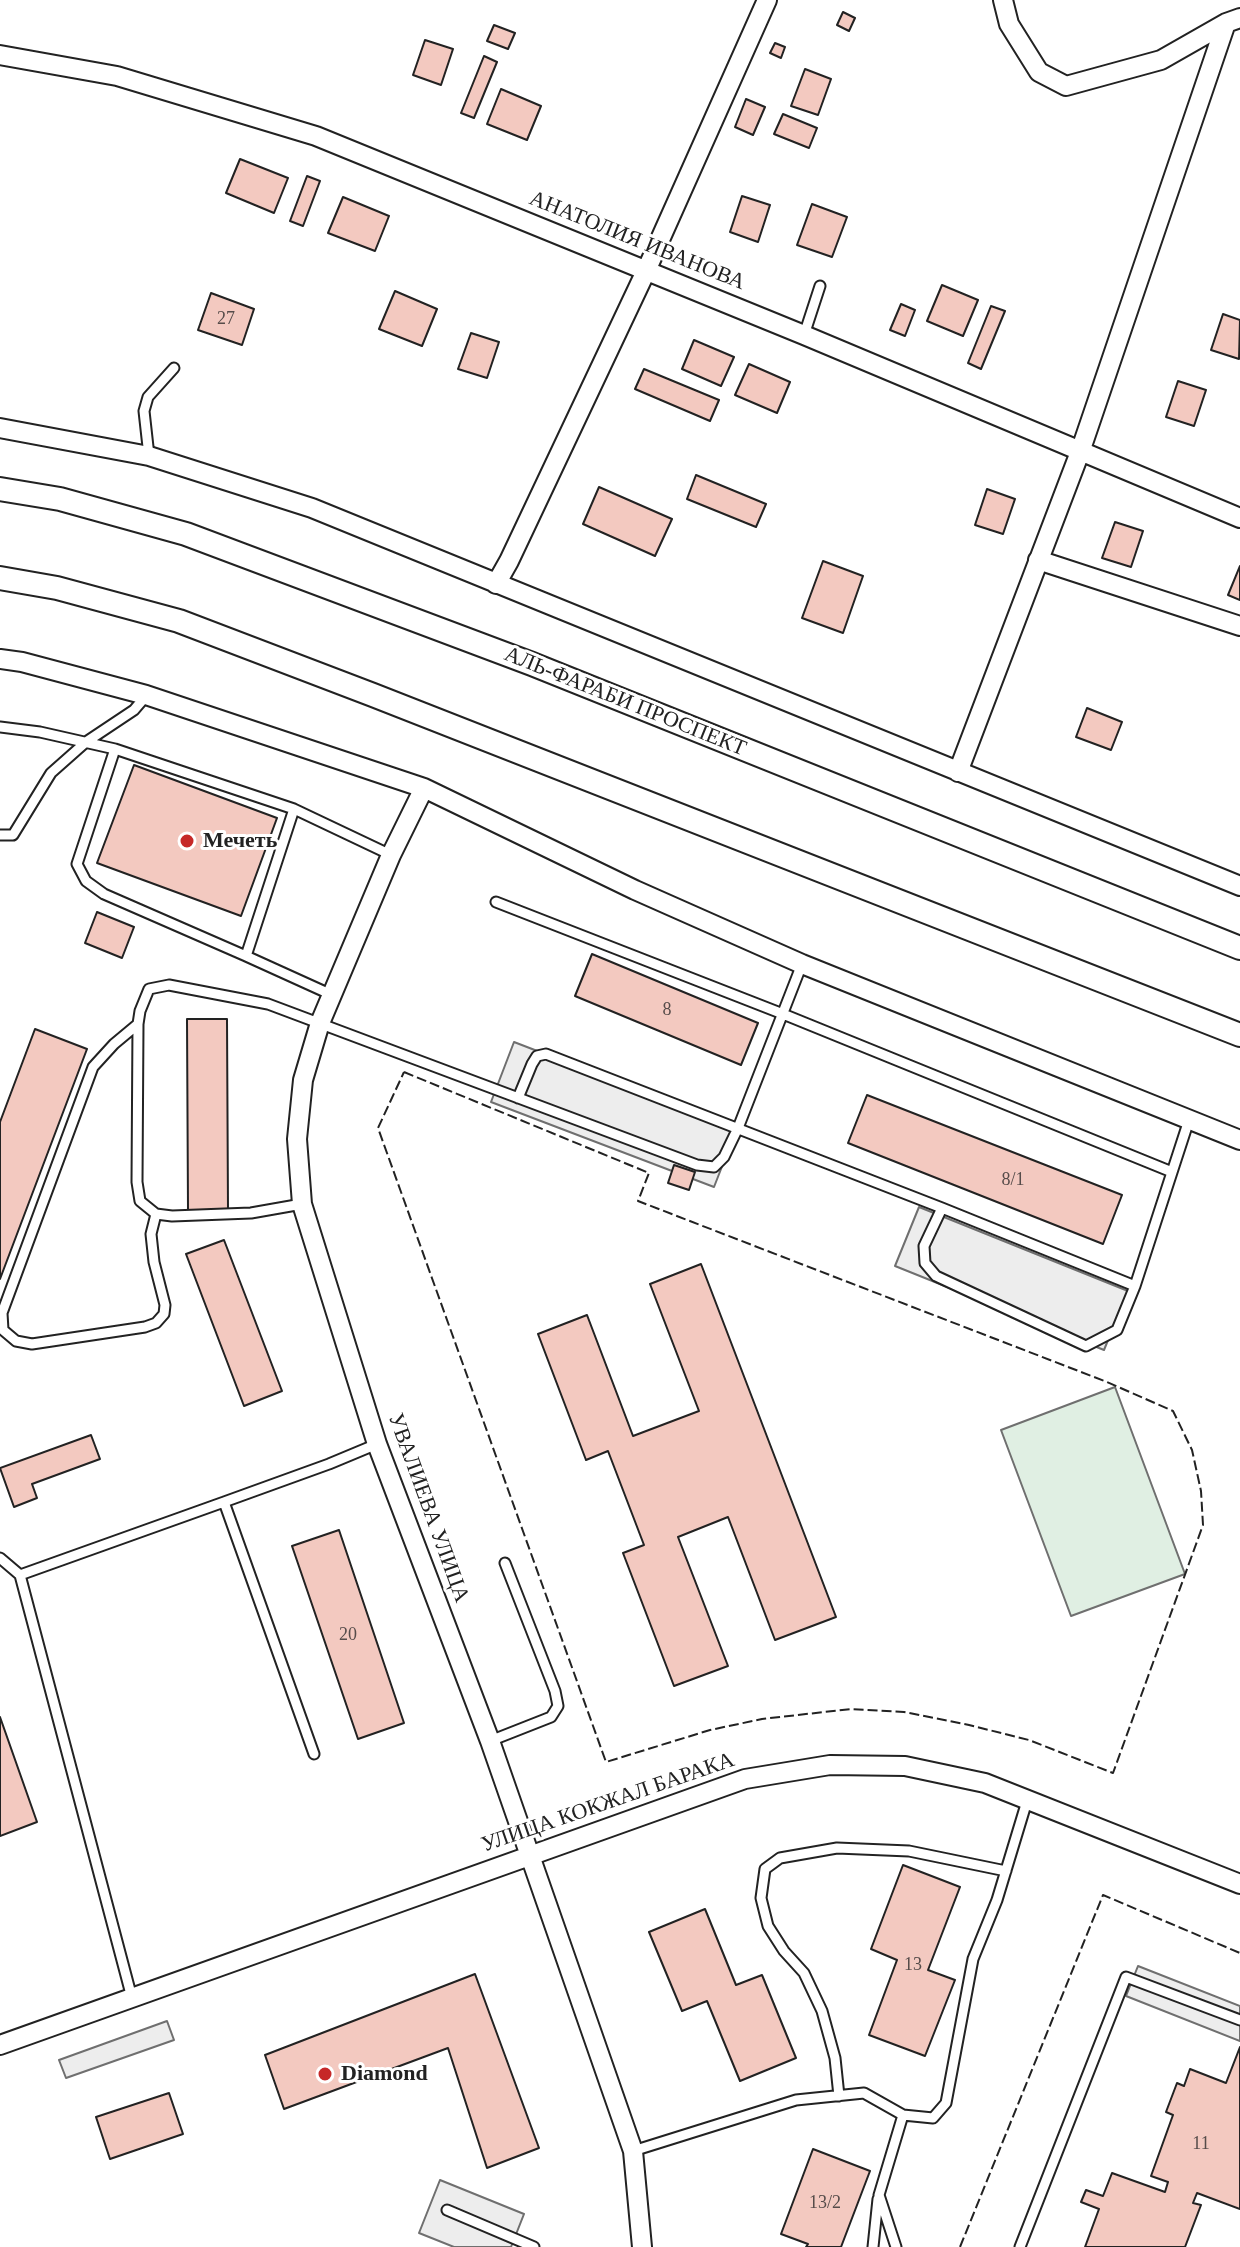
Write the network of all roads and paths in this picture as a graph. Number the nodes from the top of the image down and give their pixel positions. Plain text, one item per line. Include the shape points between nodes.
1 (767, 0) edge
2 (1003, 0) edge
3 (1233, 20) edge
4 (0, 55) edge
5 (646, 271) junction
6 (820, 286) dead end
7 (804, 335) junction
8 (174, 368) dead end
9 (0, 428) edge
10 (1080, 452) junction
11 (149, 456) junction
12 (0, 489) edge
13 (1240, 518) edge
14 (1038, 560) junction
15 (0, 578) edge
16 (496, 584) junction
17 (1240, 626) edge
18 (0, 659) edge
19 (146, 695) junction
20 (0, 727) edge
21 (86, 742) junction
22 (115, 749) junction
23 (958, 772) junction
24 (424, 788) junction
25 (294, 809) junction
26 (0, 835) edge
27 (391, 855) junction
28 (1240, 886) edge
29 (496, 902) dead end
30 (1240, 948) edge
31 (246, 956) junction
32 (802, 964) junction
33 (332, 995) junction
34 (783, 1014) junction
35 (320, 1023) junction
36 (138, 1024) junction
37 (1240, 1035) edge
38 (518, 1098) junction
39 (1189, 1120) junction
40 (738, 1128) junction
41 (1240, 1140) edge
42 (1172, 1172) junction
43 (302, 1204) junction
44 (942, 1208) junction
45 (156, 1214) junction
46 (1135, 1286) junction
47 (377, 1444) junction
48 (224, 1502) junction
49 (0, 1558) edge
50 (505, 1563) dead end
51 (20, 1575) junction
52 (490, 1741) junction
53 (314, 1754) dead end
54 (1027, 1801) junction
55 (528, 1855) junction
56 (1006, 1871) junction
57 (1240, 1884) edge
58 (132, 1998) junction
59 (1240, 2020) edge
60 (0, 2045) edge
61 (839, 2096) junction
62 (903, 2115) junction
63 (633, 2151) junction
64 (879, 2195) junction
65 (447, 2210) dead end
66 (534, 2247) edge
67 (642, 2247) edge
68 (873, 2247) edge
69 (896, 2247) edge
70 (1020, 2247) edge

1 - 5 street
2 - 3 street via 1009,24 1039,72 1066,86 1161,60
3 - 10 street
4 - 5 street, АНАТОЛИЯ ИВАНОВА via 117,76 316,136
5 - 7 street, АНАТОЛИЯ ИВАНОВА
5 - 16 street
6 - 7 lane
7 - 10 street, АНАТОЛИЯ ИВАНОВА
8 - 11 lane via 148,397 144,411
9 - 11 street
10 - 13 street, АНАТОЛИЯ ИВАНОВА
10 - 14 street
11 - 16 street via 312,508
12 - 30 street, АЛЬ-ФАРАБИ ПРОСПЕКТ via 60,499 201,539 532,664
14 - 17 street
14 - 23 street
15 - 37 street via 179,621
16 - 23 street
18 - 19 street
19 - 21 lane via 134,710
19 - 24 street
20 - 21 lane
21 - 22 lane
21 - 26 lane via 51,773 13,835
22 - 25 lane
22 - 31 lane via 77,864 86,881 104,894
23 - 28 street
24 - 27 street, УВАЛИЕВА УЛИЦА
24 - 32 street
25 - 27 lane
25 - 31 lane
27 - 33 street, УВАЛИЕВА УЛИЦА
29 - 34 lane
31 - 33 lane
32 - 34 lane
32 - 39 street
33 - 35 street, УВАЛИЕВА УЛИЦА
34 - 40 lane
34 - 42 lane
35 - 36 lane via 268,1004 169,985 149,989
35 - 38 lane
35 - 43 street, УВАЛИЕВА УЛИЦА via 303,1080 297,1139
36 - 45 lane via 137,1182 140,1201
36 - 45 lane via 93,1067 2,1313 3,1330 16,1341 32,1344 156,1323 165,1305 151,1234
38 - 40 lane via 697,1165 714,1167
38 - 40 lane via 537,1056 546,1054
39 - 41 street
39 - 42 lane
40 - 44 lane
42 - 46 lane
43 - 45 lane via 251,1213
43 - 47 street, УВАЛИЕВА УЛИЦА
44 - 46 lane
44 - 46 lane via 924,1246 925,1263 936,1276 1086,1346 1117,1330
47 - 48 lane
47 - 52 street, УВАЛИЕВА УЛИЦА
48 - 51 lane
48 - 53 lane
49 - 51 lane
50 - 52 lane via 558,1706 551,1717
51 - 58 lane
52 - 55 street, УВАЛИЕВА УЛИЦА
54 - 55 street, УЛИЦА КОКЖАЛ БАРАКА via 985,1783 905,1766 830,1765 745,1779
54 - 56 lane
54 - 57 street, УЛИЦА КОКЖАЛ БАРАКА
55 - 58 street, УЛИЦА КОКЖАЛ БАРАКА
55 - 63 street, УВАЛИЕВА УЛИЦА
56 - 61 lane via 909,1851 837,1848 780,1858 765,1869 761,1898 768,1926 804,1973 822,2011
56 - 62 lane via 973,1959 946,2103 933,2118
58 - 60 street, УЛИЦА КОКЖАЛ БАРАКА
59 - 70 lane via 1126,1977
61 - 62 lane via 864,2093
61 - 63 lane via 796,2100
62 - 64 lane
63 - 67 street, УВАЛИЕВА УЛИЦА
64 - 68 lane
64 - 69 lane
65 - 66 lane

